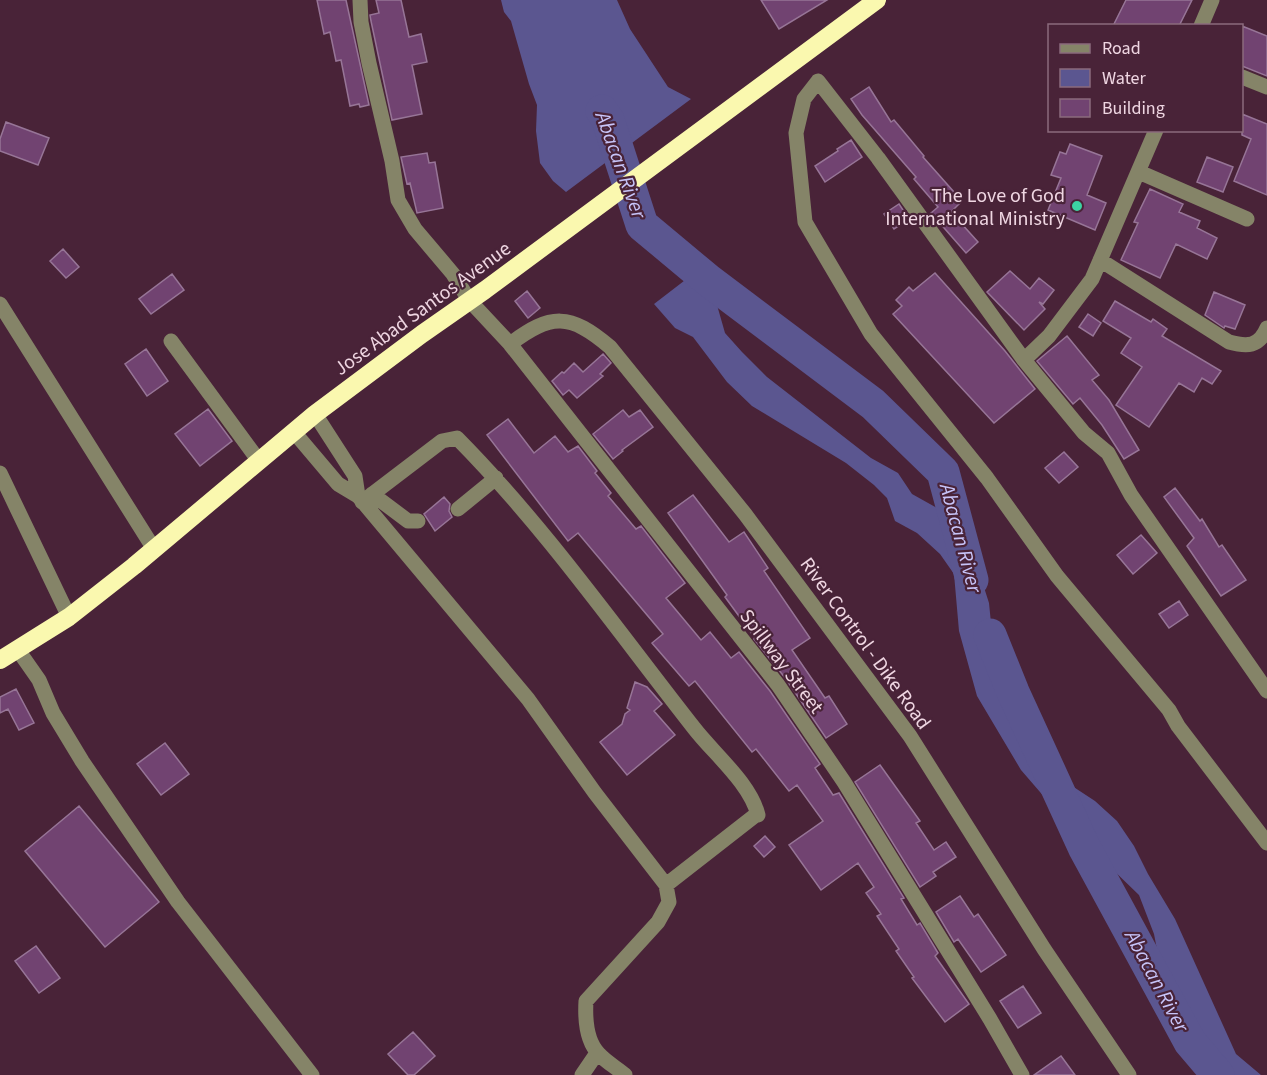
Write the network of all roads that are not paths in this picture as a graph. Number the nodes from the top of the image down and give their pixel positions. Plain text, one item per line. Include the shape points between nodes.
1 (360, 0) edge
2 (877, 0) edge
3 (1212, 0) edge
4 (1202, 24) edge
5 (1243, 77) edge
6 (1267, 87) edge
7 (1155, 132) edge
8 (1138, 172) junction
9 (1247, 219) dead end
10 (1100, 260) junction
11 (469, 300) junction
12 (0, 304) edge
13 (1267, 328) edge
14 (171, 341) dead end
15 (510, 345) junction
16 (1024, 360) junction
17 (315, 414) junction
18 (294, 432) junction
19 (259, 462) junction
20 (0, 473) edge
21 (496, 478) junction
22 (364, 497) junction
23 (458, 508) dead end
24 (418, 521) dead end
25 (154, 549) junction
26 (69, 617) junction
27 (18, 650) junction
28 (0, 660) edge
29 (1267, 692) edge
30 (1267, 843) edge
31 (666, 885) junction
32 (597, 1053) junction
33 (312, 1075) edge
34 (582, 1075) edge
35 (625, 1075) edge
36 (1022, 1075) edge
37 (1129, 1075) edge

1 - 11 street, Spillway Street via 361,22 398,200
2 - 11 highway, Jose Abad Santos Avenue
3 - 4 street
5 - 6 street
7 - 8 street
8 - 9 street
8 - 10 street
10 - 13 street via 1229,342 1254,344
10 - 16 street via 1092,279 1049,336
11 - 15 street, Spillway Street
11 - 17 highway, Jose Abad Santos Avenue
12 - 25 street
14 - 19 street
15 - 36 street, Spillway Street via 778,685 844,782
15 - 37 street, River Control - Dike Road via 545,322 562,321 593,332 610,347 745,514 910,736 1044,949
16 - 29 street via 1084,434 1108,453 1131,495
16 - 30 street via 818,81 804,99 796,133 805,222 871,334 987,478 1057,576 1169,710
17 - 18 highway, Jose Abad Santos Avenue
17 - 22 street
18 - 19 highway, Jose Abad Santos Avenue
18 - 22 street via 338,484
19 - 25 highway, Jose Abad Santos Avenue
20 - 26 street
21 - 22 street via 457,438 442,441
21 - 23 street
21 - 31 street via 755,804 758,815
22 - 24 street via 408,521
22 - 31 street via 528,699
25 - 26 highway, Jose Abad Santos Avenue
26 - 27 highway, Jose Abad Santos Avenue
27 - 28 highway, Jose Abad Santos Avenue
27 - 33 street via 39,680 53,713 82,760 178,902
31 - 32 street via 669,902 658,922 586,1001 587,1030
32 - 34 street
32 - 35 street

